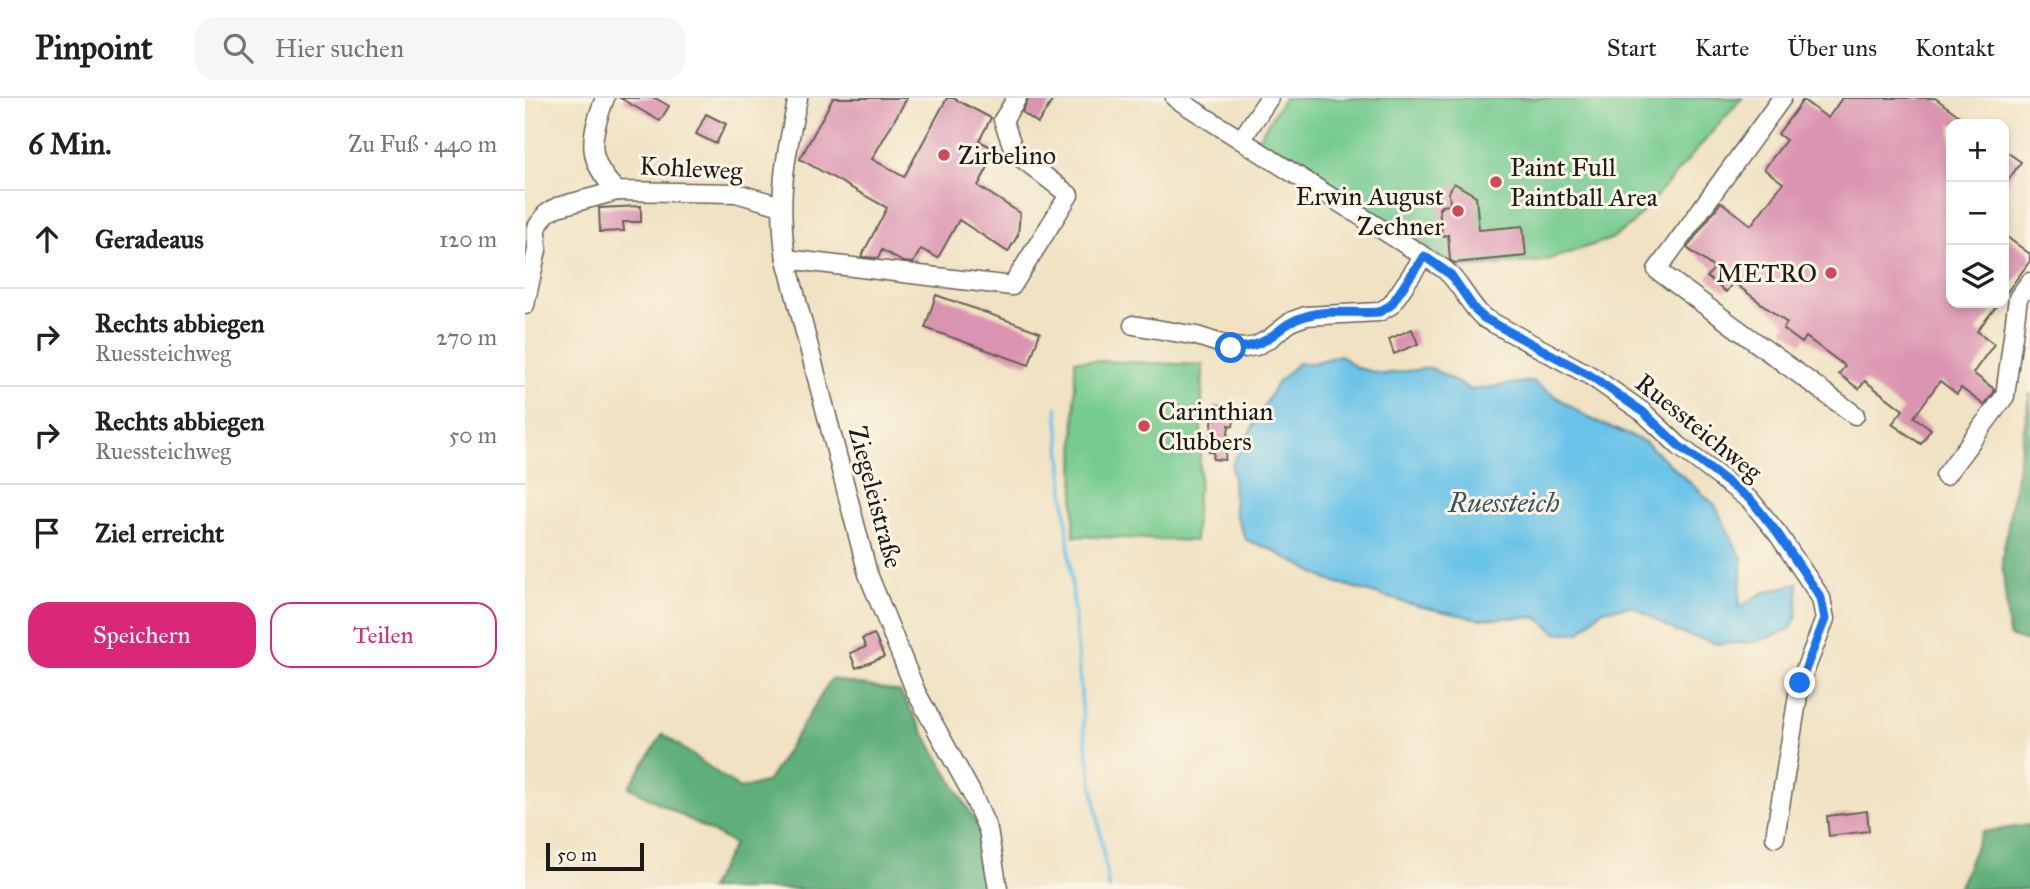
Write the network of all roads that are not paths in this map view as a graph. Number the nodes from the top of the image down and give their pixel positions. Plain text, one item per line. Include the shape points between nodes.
1 (605, 98) edge
2 (798, 98) edge
3 (1017, 98) edge
4 (1175, 98) edge
5 (1269, 98) edge
6 (1782, 98) edge
7 (1241, 140) junction
8 (617, 191) junction
9 (781, 206) junction
10 (1424, 256) junction
11 (786, 259) junction
12 (2030, 282) edge
13 (525, 305) edge
14 (1133, 325) dead end
15 (1854, 415) dead end
16 (1945, 475) dead end
17 (1775, 837) dead end
18 (998, 889) edge

1 - 8 street, Kohleweg via 592,140 593,154 601,174
2 - 9 street, Ziegeleistraße
3 - 11 street via 1003,120 1015,153 1069,195 1012,286
4 - 7 street, Ruessteichweg
5 - 7 street
6 - 15 street via 1657,270
7 - 10 street, Ruessteichweg
8 - 9 street, Kohleweg via 736,193
8 - 13 street via 557,207 547,214 537,228
9 - 11 street, Ziegeleistraße
10 - 14 street via 1386,309 1306,316 1256,346 1231,348 1196,336
10 - 17 street, Ruessteichweg via 1451,275 1484,318 1591,376 1751,500 1821,598 1825,619 1800,683
11 - 18 street, Ziegeleistraße via 868,574 916,692 988,830
12 - 16 street via 2018,298 2005,396

